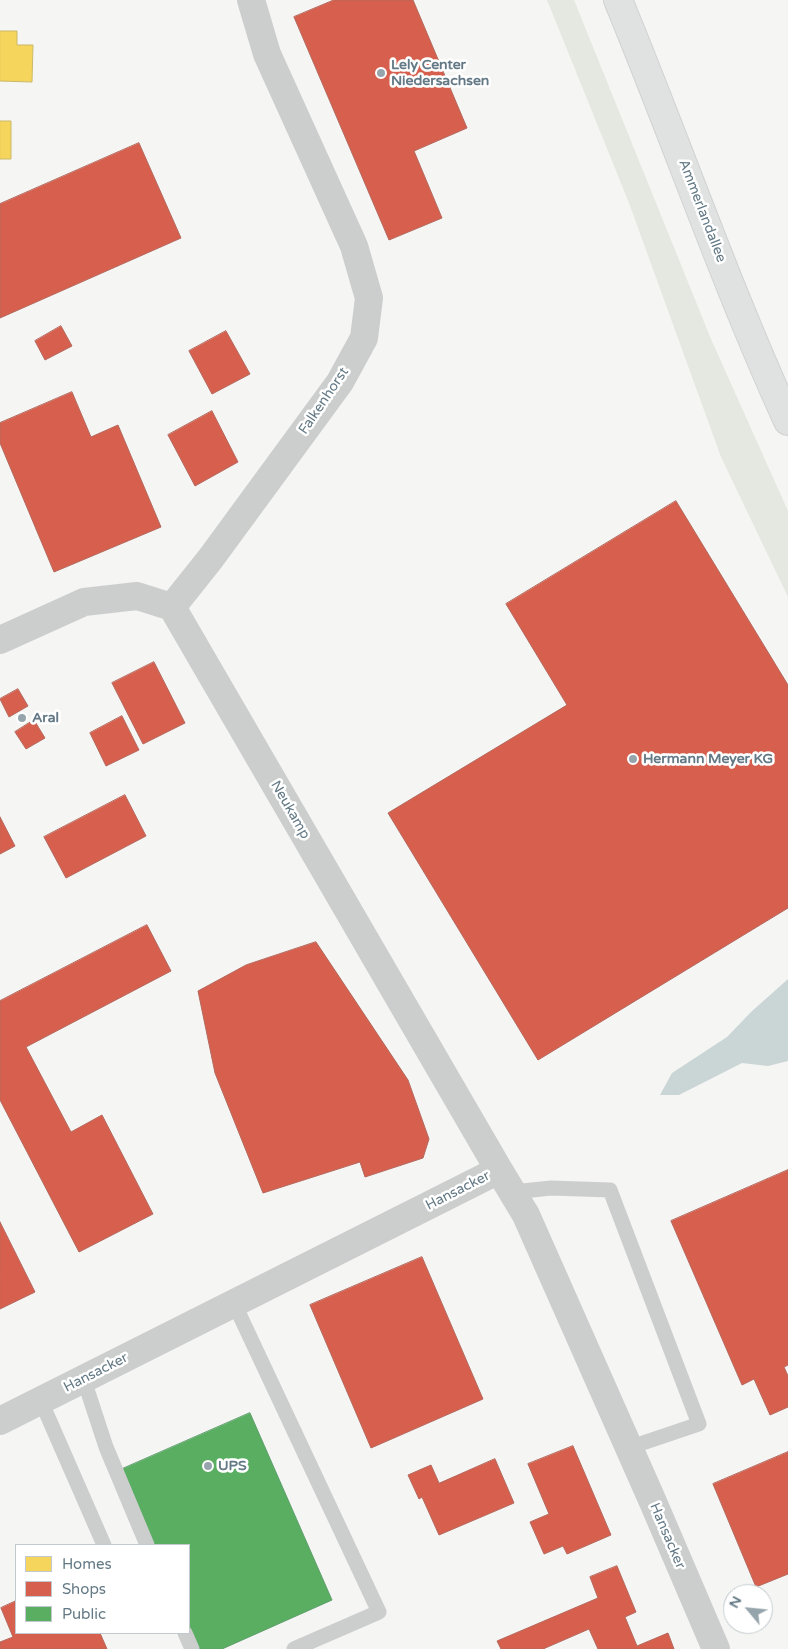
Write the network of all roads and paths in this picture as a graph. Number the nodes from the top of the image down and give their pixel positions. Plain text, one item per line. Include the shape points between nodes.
1 (251, 0) edge
2 (618, 0) edge
3 (788, 421) edge
4 (172, 607) junction
5 (0, 640) edge
6 (506, 1181) junction
7 (234, 1303) junction
8 (84, 1380) junction
9 (41, 1401) junction
10 (0, 1421) edge
11 (628, 1448) junction
12 (104, 1544) edge
13 (147, 1544) edge
14 (185, 1634) edge
15 (192, 1649) edge
16 (294, 1649) edge
17 (716, 1649) edge

1 - 4 street, Falkenhorst via 267,54 354,246 369,298 364,338 340,382
2 - 3 main road, Ammerlandallee via 763,366
4 - 5 street via 137,596 84,602
4 - 6 street, Neukamp
6 - 7 street, Hansacker
6 - 11 street, Hansacker via 526,1215
6 - 11 lane via 550,1188 610,1190 699,1424
7 - 8 street, Hansacker
7 - 16 lane via 379,1612
8 - 9 street, Hansacker
8 - 13 lane via 108,1454
9 - 10 street, Hansacker
9 - 12 lane
11 - 17 street, Hansacker
14 - 15 lane

